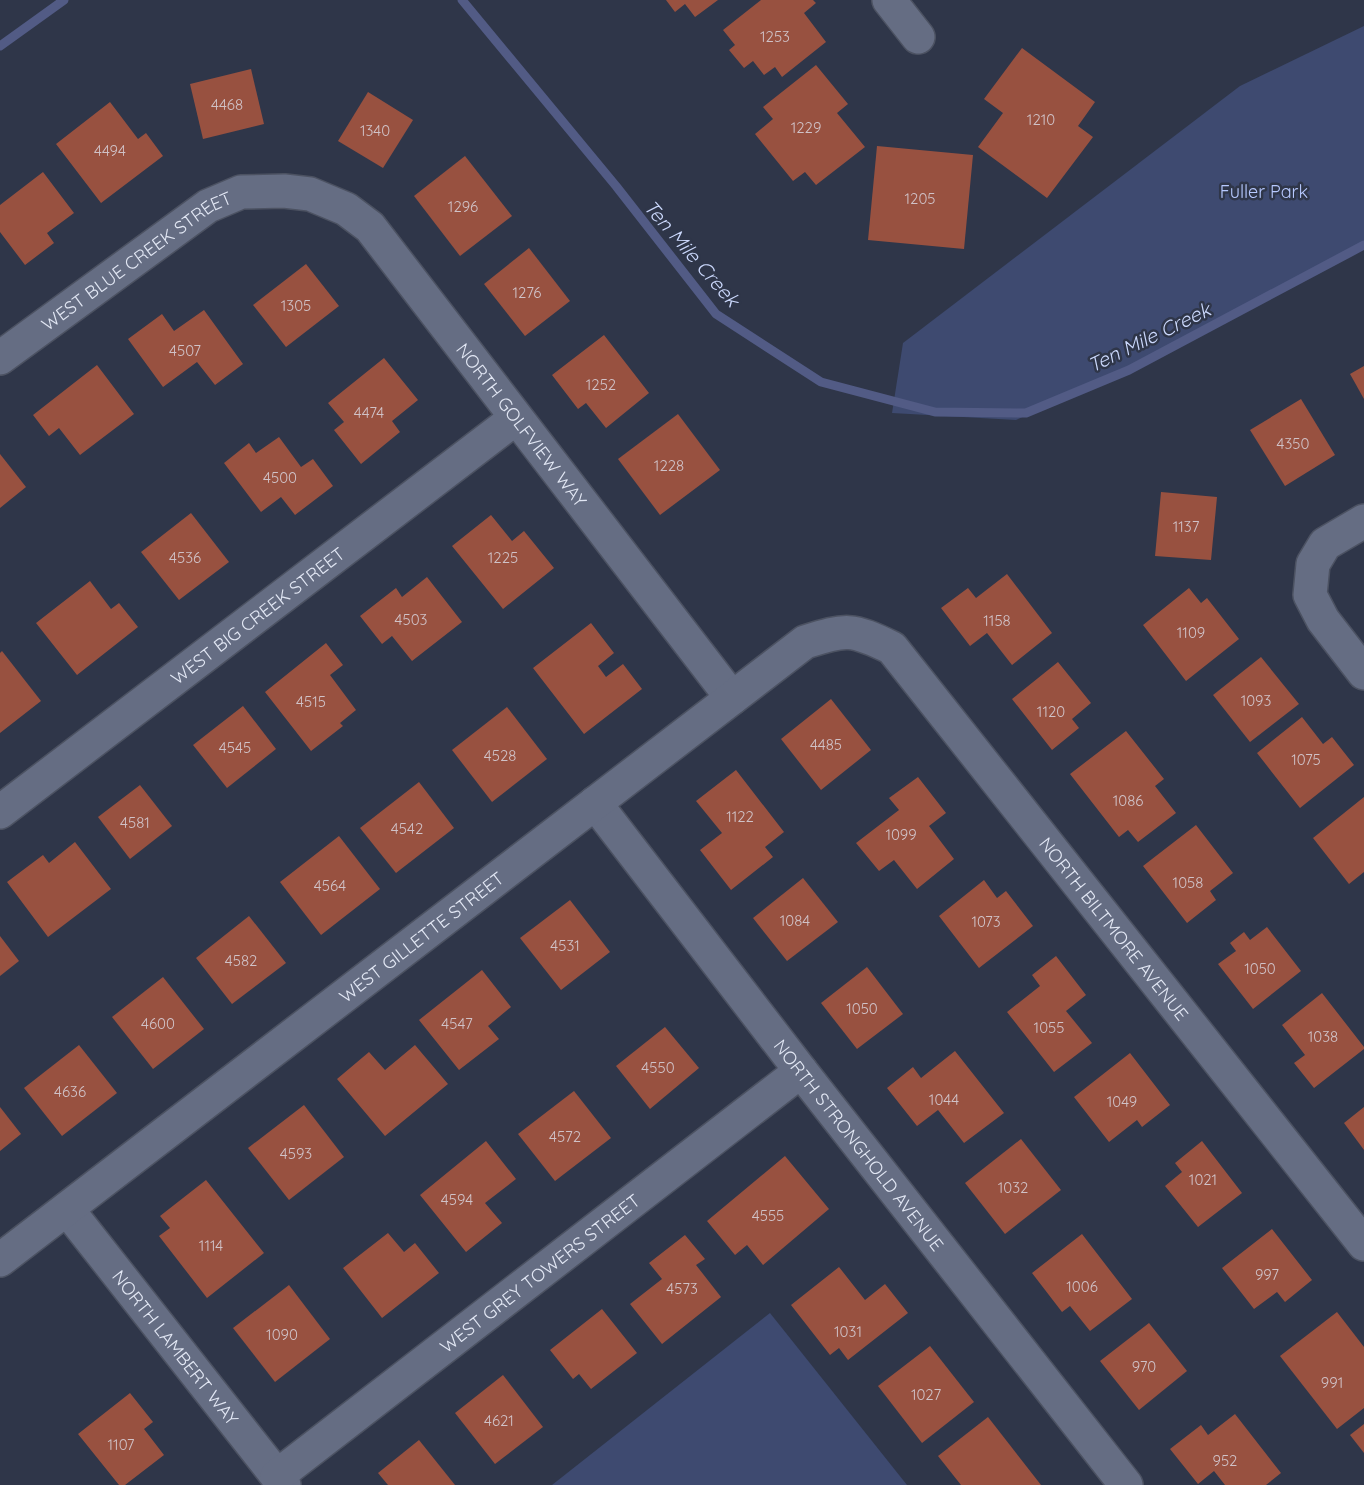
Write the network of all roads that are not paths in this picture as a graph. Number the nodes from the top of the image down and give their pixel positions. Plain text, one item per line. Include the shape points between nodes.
1 (889, 0) edge
2 (918, 37) dead end
3 (284, 191) joint
4 (0, 358) edge
5 (516, 418) junction
6 (1364, 520) edge
7 (853, 632) joint
8 (1364, 673) edge
9 (732, 698) junction
10 (595, 803) junction
11 (0, 812) edge
12 (801, 1071) junction
13 (67, 1209) junction
14 (1364, 1244) edge
15 (0, 1260) edge
16 (281, 1480) edge
17 (1126, 1485) edge

1 - 2 street
3 - 4 street, WEST BLUE CREEK STREET via 241,192 208,206
3 - 5 street, NORTH GOLFVIEW WAY via 310,194 346,209 370,227
5 - 9 street, NORTH GOLFVIEW WAY
5 - 11 street, WEST BIG CREEK STREET
6 - 8 street via 1325,544 1313,564 1310,595 1323,620
7 - 9 street, WEST GILLETTE STREET via 805,642
7 - 14 street, NORTH BILTMORE AVENUE via 892,648
9 - 10 street, WEST GILLETTE STREET
10 - 12 street, NORTH STRONGHOLD AVENUE
10 - 13 street, WEST GILLETTE STREET
12 - 16 street, WEST GREY TOWERS STREET
12 - 17 street, NORTH STRONGHOLD AVENUE
13 - 15 street, WEST GILLETTE STREET
13 - 16 street, NORTH LAMBERT WAY

